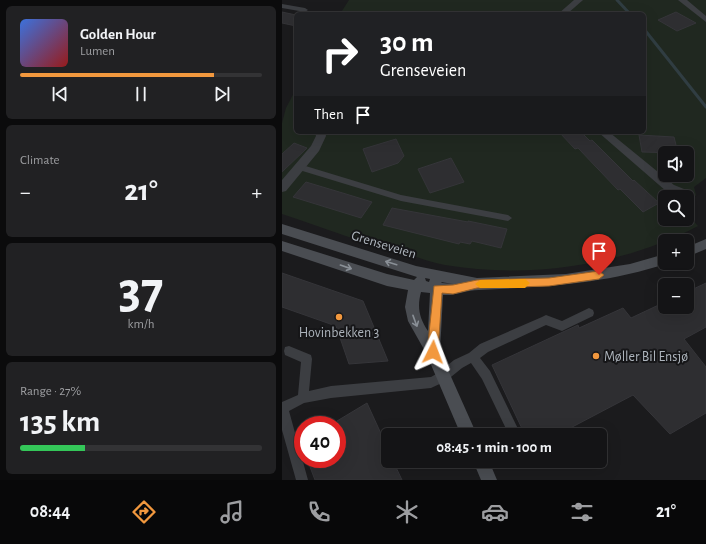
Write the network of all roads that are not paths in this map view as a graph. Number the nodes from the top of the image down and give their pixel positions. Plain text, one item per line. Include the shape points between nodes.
1 (580, 0) edge
2 (682, 0) edge
3 (282, 6) edge
4 (305, 10) dead end
5 (565, 12) edge
6 (706, 20) edge
7 (320, 134) edge
8 (605, 134) edge
9 (299, 167) junction
10 (283, 187) edge
11 (675, 190) edge
12 (508, 218) dead end
13 (282, 229) edge
14 (706, 244) edge
15 (282, 246) edge
16 (694, 249) edge
17 (658, 261) edge
18 (429, 274) junction
19 (477, 284) junction
20 (416, 286) junction
21 (437, 289) junction
22 (589, 313) dead end
23 (289, 351) dead end
24 (433, 352) junction
25 (473, 357) junction
26 (442, 377) junction
27 (303, 398) junction
28 (282, 408) edge
29 (466, 428) edge
30 (512, 428) edge
31 (484, 468) edge
32 (302, 480) edge
33 (489, 480) edge

1 - 5 street
2 - 6 street
3 - 4 lane
7 - 9 street via 314,148
8 - 11 street
9 - 10 street
9 - 12 lane via 401,198
18 -> 13 main road, Grenseveien
14 - 16 main road
15 -> 20 main road, Grenseveien via 387,280
17 - 19 main road, Grenseveien via 630,269 566,280
18 - 19 main road, Grenseveien
18 - 20 main road
18 - 21 main road
19 - 21 main road, Grenseveien via 453,290
20 - 21 main road, Grenseveien
20 -> 24 main road via 413,315 419,331
21 - 24 main road
22 - 25 lane via 562,326 546,320 484,348
23 - 27 lane via 307,359
24 - 26 main road
25 - 26 lane via 458,364
25 - 30 lane via 486,375
26 - 27 lane via 431,382 331,392
26 - 29 main road
27 - 28 lane
28 - 32 lane
31 - 33 main road

